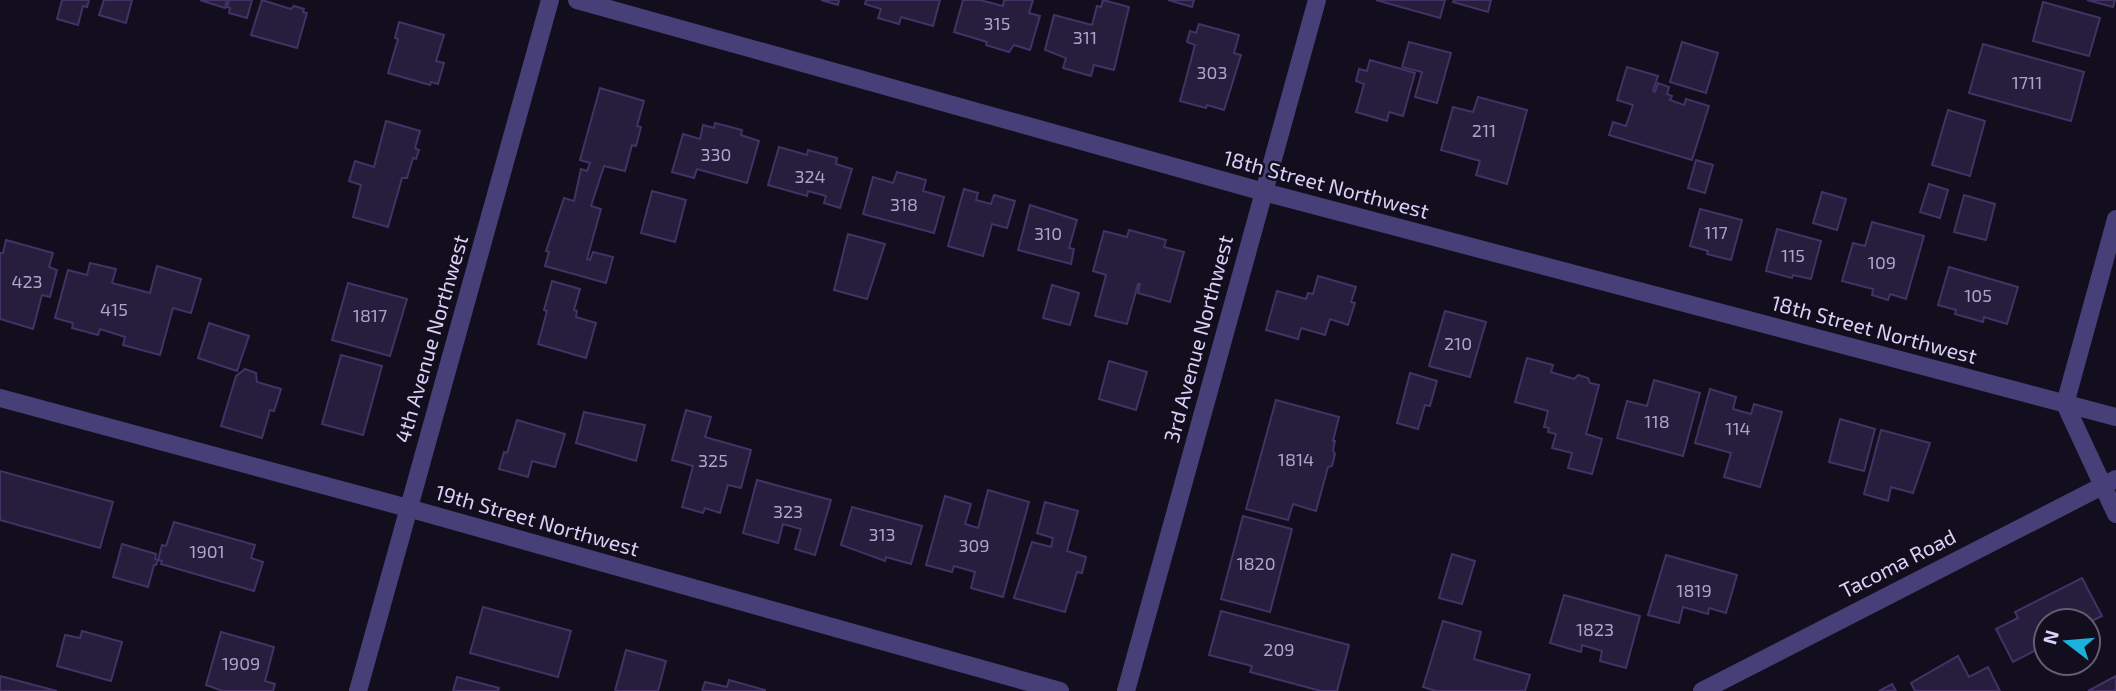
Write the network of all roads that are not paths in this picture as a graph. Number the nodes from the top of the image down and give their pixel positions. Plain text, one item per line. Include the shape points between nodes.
1 (550, 0) edge
2 (577, 0) edge
3 (1317, 0) edge
4 (1264, 192) junction
5 (2116, 219) edge
6 (0, 398) edge
7 (2065, 404) junction
8 (2116, 416) edge
9 (2109, 482) edge
10 (408, 508) junction
11 (2116, 514) edge
12 (358, 691) edge
13 (1060, 691) edge
14 (1126, 691) edge
15 (1702, 691) edge

1 - 10 street, 4th Avenue Northwest
2 - 4 street, 18th Street Northwest
3 - 4 street, 3rd Avenue Northwest
4 - 7 street, 18th Street Northwest
4 - 14 street, 3rd Avenue Northwest
5 - 7 street
6 - 10 street, 19th Street Northwest
7 - 8 street, 18th Street Northwest
7 - 9 street
9 - 11 street
9 - 15 street, Tacoma Road
10 - 12 street, 4th Avenue Northwest
10 - 13 street, 19th Street Northwest

